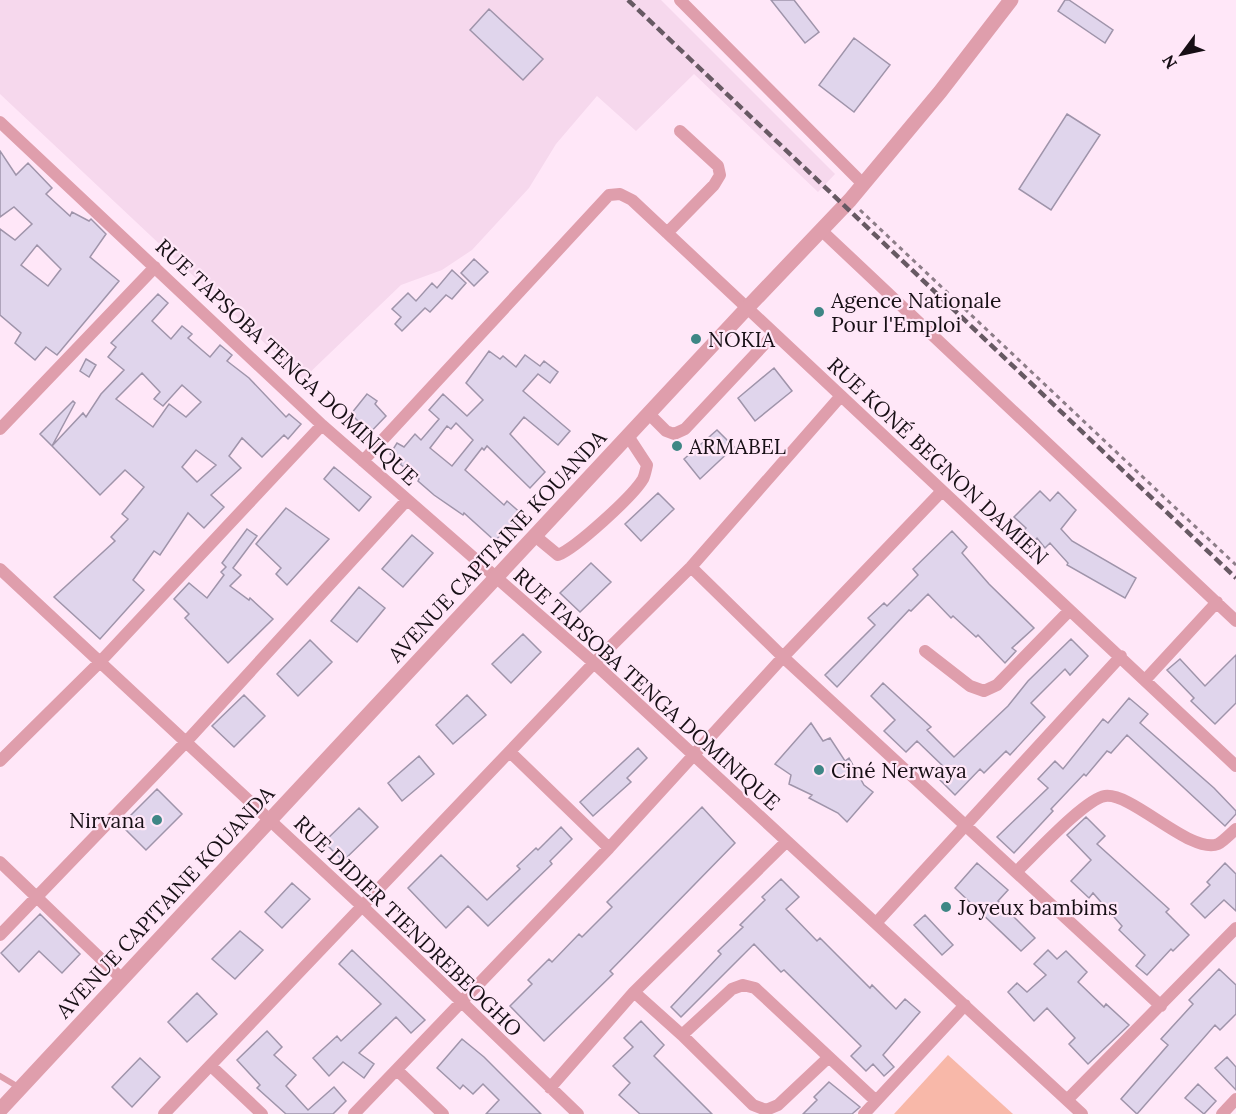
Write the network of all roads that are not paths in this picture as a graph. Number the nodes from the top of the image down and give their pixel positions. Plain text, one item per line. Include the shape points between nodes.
1 (680, 0) edge
2 (1011, 0) edge
3 (0, 122) edge
4 (680, 131) dead end
5 (863, 184) junction
6 (822, 231) junction
7 (667, 233) junction
8 (154, 267) junction
9 (747, 308) junction
10 (774, 334) junction
11 (840, 397) junction
12 (649, 414) junction
13 (322, 425) junction
14 (0, 429) edge
15 (628, 436) junction
16 (363, 460) junction
17 (942, 491) junction
18 (407, 500) junction
19 (535, 537) junction
20 (691, 567) junction
21 (0, 568) edge
22 (496, 578) junction
23 (1217, 602) junction
24 (1070, 611) junction
25 (1236, 621) edge
26 (926, 651) dead end
27 (783, 657) junction
28 (1121, 657) junction
29 (99, 663) junction
30 (594, 663) junction
31 (1146, 679) junction
32 (184, 743) junction
33 (510, 752) junction
34 (694, 754) junction
35 (0, 761) edge
36 (1236, 766) edge
37 (269, 820) junction
38 (966, 824) junction
39 (1236, 829) edge
40 (786, 842) junction
41 (609, 848) junction
42 (0, 862) edge
43 (1017, 871) junction
44 (36, 898) junction
45 (362, 906) junction
46 (876, 923) junction
47 (1236, 928) edge
48 (0, 935) edge
49 (122, 979) junction
50 (634, 992) junction
51 (461, 1005) junction
52 (965, 1005) junction
53 (1161, 1006) junction
54 (682, 1035) junction
55 (829, 1057) junction
56 (211, 1066) junction
57 (398, 1071) junction
58 (0, 1076) edge
59 (20, 1088) junction
60 (550, 1088) junction
61 (1236, 1099) edge
62 (1067, 1100) junction
63 (876, 1101) junction
64 (0, 1110) edge
65 (164, 1114) edge
66 (262, 1114) edge
67 (354, 1114) edge
68 (443, 1114) edge
69 (578, 1114) edge
70 (864, 1114) edge
71 (1082, 1114) edge
72 (1222, 1114) edge

1 - 5 street
2 - 5 street, AVENUE CAPITAINE KOUANDA
3 - 8 street, RUE TAPSOBA TENGA DOMINIQUE
4 - 7 street via 718,166 720,175
5 - 6 street, AVENUE CAPITAINE KOUANDA
6 - 9 street, AVENUE CAPITAINE KOUANDA
6 - 23 street
7 - 9 street, RUE KONÉ BEGNON DAMIEN
7 - 16 street, RUE KONÉ BEGNON DAMIEN via 632,200 620,194 609,195
8 - 13 street, RUE TAPSOBA TENGA DOMINIQUE
8 - 14 street
9 - 10 street, RUE KONÉ BEGNON DAMIEN
9 - 12 street, AVENUE CAPITAINE KOUANDA
10 - 11 street, RUE KONÉ BEGNON DAMIEN
10 - 12 street via 685,429 674,434 666,431
11 - 17 street, RUE KONÉ BEGNON DAMIEN
11 - 20 street
12 - 15 street, AVENUE CAPITAINE KOUANDA
13 - 16 street, RUE TAPSOBA TENGA DOMINIQUE
13 - 29 street
15 - 19 street, AVENUE CAPITAINE KOUANDA
15 - 19 street via 647,465 643,479 567,552 558,555
16 - 18 street, RUE TAPSOBA TENGA DOMINIQUE
17 - 24 street, RUE KONÉ BEGNON DAMIEN
17 - 27 street
18 - 22 street, RUE TAPSOBA TENGA DOMINIQUE
18 - 32 street
19 - 22 street, AVENUE CAPITAINE KOUANDA
20 - 27 street
20 - 30 street
21 - 29 street, RUE DIDIER TIENDREBEOGHO
22 - 30 street, RUE TAPSOBA TENGA DOMINIQUE
22 - 37 street, AVENUE CAPITAINE KOUANDA
23 - 25 street
23 - 31 street
24 - 26 street via 997,685 984,691 970,686
24 - 28 street, RUE KONÉ BEGNON DAMIEN
27 - 34 street
27 - 38 street
28 - 31 street, RUE KONÉ BEGNON DAMIEN
28 - 38 street
29 - 32 street, RUE DIDIER TIENDREBEOGHO
29 - 35 street
30 - 33 street
30 - 34 street, RUE TAPSOBA TENGA DOMINIQUE
31 - 36 street, RUE KONÉ BEGNON DAMIEN
32 - 37 street, RUE DIDIER TIENDREBEOGHO
32 - 44 street
33 - 41 street
33 - 45 street
34 - 40 street, RUE TAPSOBA TENGA DOMINIQUE
34 - 41 street
37 - 45 street, RUE DIDIER TIENDREBEOGHO
37 - 49 street, AVENUE CAPITAINE KOUANDA
38 - 43 street
38 - 46 street
39 - 43 street via 1219,844 1208,846 1106,795 1090,802
40 - 46 street, RUE TAPSOBA TENGA DOMINIQUE
40 - 50 street
41 - 51 street
42 - 44 street
43 - 53 street
44 - 48 street
44 - 49 street
45 - 51 street, RUE DIDIER TIENDREBEOGHO
45 - 56 street
46 - 52 street, RUE TAPSOBA TENGA DOMINIQUE
47 - 53 street
49 - 59 street, AVENUE CAPITAINE KOUANDA
50 - 54 street
50 - 60 street
51 - 57 street
51 - 60 street, RUE DIDIER TIENDREBEOGHO
52 - 62 street, RUE TAPSOBA TENGA DOMINIQUE
52 - 63 street
53 - 62 street
54 - 55 street via 732,989 743,985 755,988
54 - 55 street via 753,1105 766,1110 778,1105
55 - 63 street
56 - 65 street
56 - 66 street
57 - 67 street
57 - 68 street
58 - 59 lane
59 - 64 street, AVENUE CAPITAINE KOUANDA
60 - 69 street, RUE DIDIER TIENDREBEOGHO
61 - 72 street
62 - 71 street, RUE TAPSOBA TENGA DOMINIQUE
63 - 70 street

